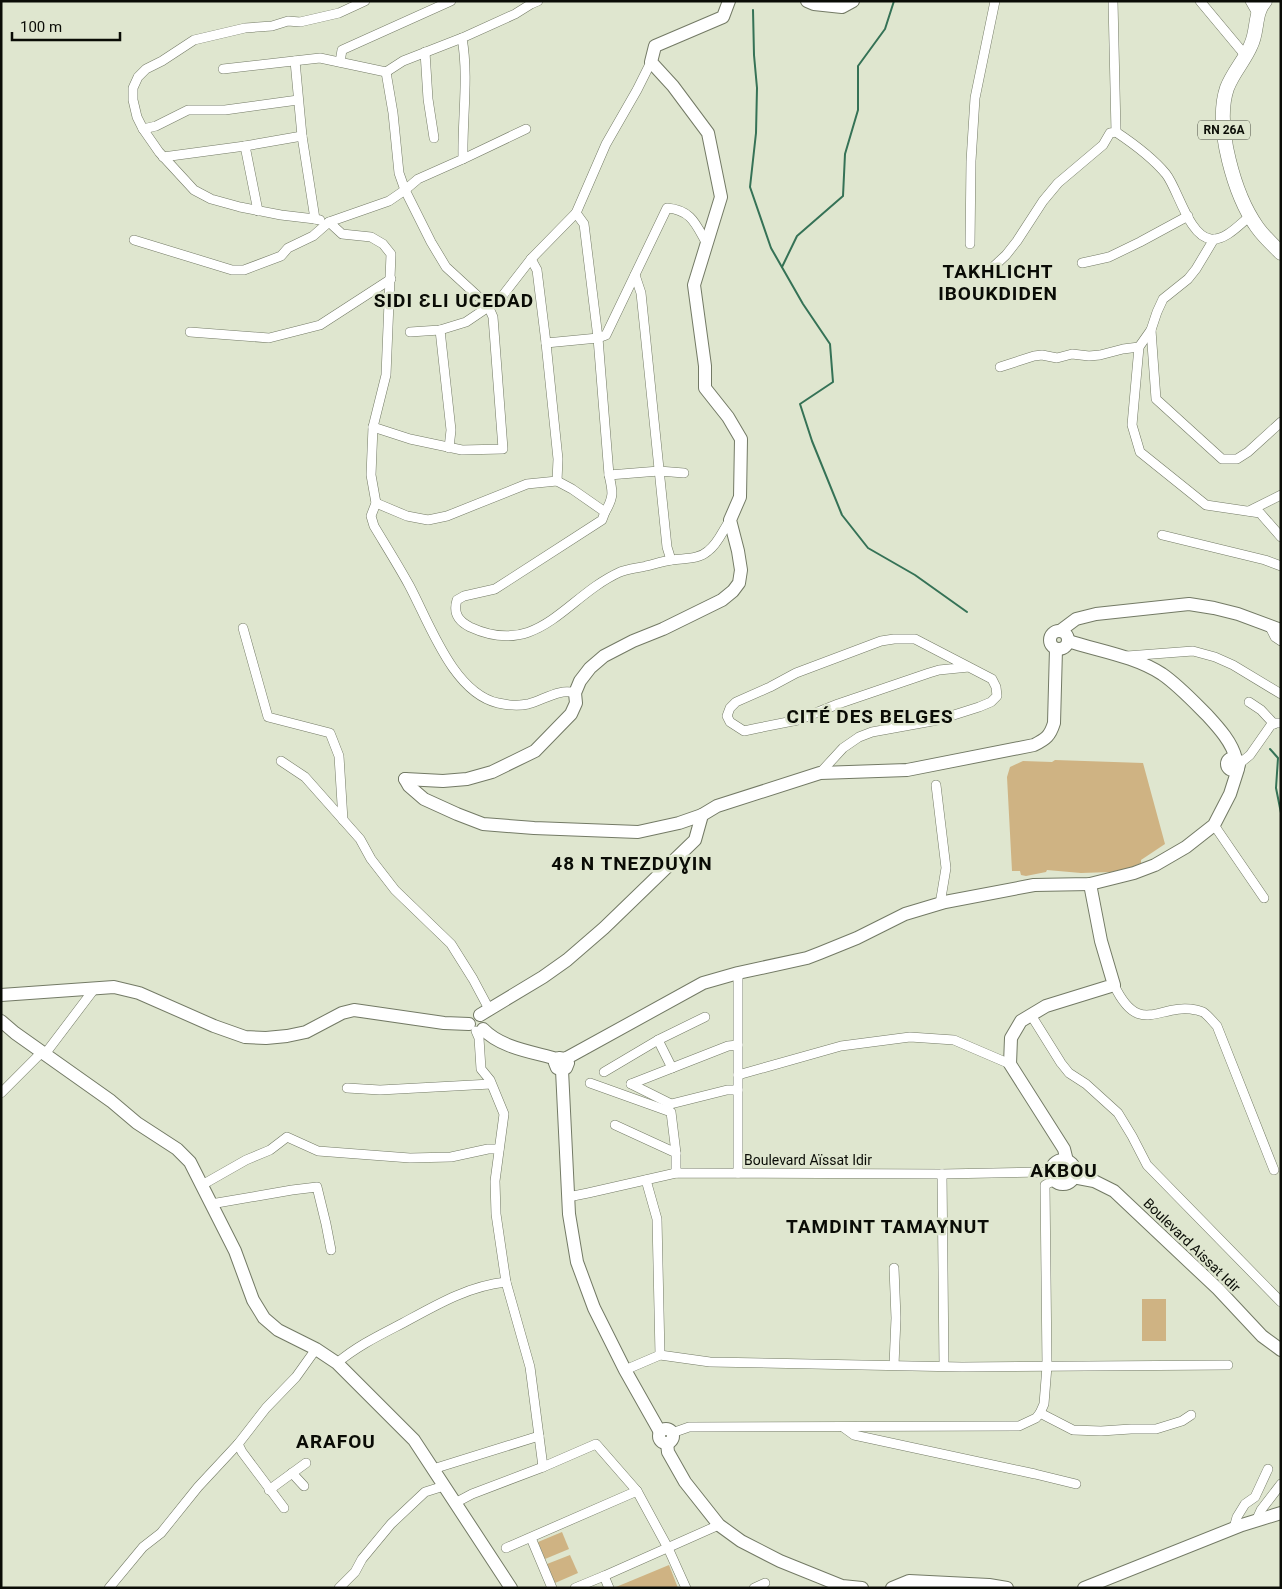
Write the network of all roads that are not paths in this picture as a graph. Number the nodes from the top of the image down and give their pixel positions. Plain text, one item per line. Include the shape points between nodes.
1 (364, 1) edge
2 (451, 1) edge
3 (538, 1) edge
4 (729, 1) edge
5 (807, 1) edge
6 (853, 1) edge
7 (995, 1) edge
8 (1113, 1) edge
9 (1200, 1) edge
10 (1250, 1) edge
11 (1265, 1) edge
12 (1258, 15) junction
13 (462, 38) junction
14 (425, 52) junction
15 (1245, 56) junction
16 (295, 61) junction
17 (340, 62) junction
18 (651, 62) junction
19 (223, 69) dead end
20 (386, 72) junction
21 (298, 100) junction
22 (143, 128) junction
23 (526, 129) dead end
24 (1116, 132) junction
25 (302, 136) junction
26 (434, 138) dead end
27 (245, 146) junction
28 (163, 157) junction
29 (463, 159) junction
30 (405, 190) junction
31 (258, 210) junction
32 (576, 213) junction
33 (1188, 216) junction
34 (1250, 216) junction
35 (315, 219) junction
36 (330, 222) junction
37 (1214, 239) junction
38 (134, 240) dead end
39 (707, 244) junction
40 (970, 244) dead end
41 (1281, 253) edge
42 (531, 259) junction
43 (1082, 262) dead end
44 (970, 274) dead end
45 (635, 275) junction
46 (391, 279) junction
47 (488, 308) junction
48 (440, 330) junction
49 (1151, 330) junction
50 (190, 332) dead end
51 (410, 332) dead end
52 (598, 338) junction
53 (546, 343) junction
54 (1139, 347) junction
55 (1000, 367) dead end
56 (1281, 422) edge
57 (373, 427) junction
58 (449, 448) junction
59 (659, 471) junction
60 (684, 473) dead end
61 (609, 475) junction
62 (556, 481) junction
63 (1281, 495) edge
64 (376, 503) junction
65 (1249, 511) junction
66 (605, 512) junction
67 (730, 520) junction
68 (1162, 535) dead end
69 (1281, 538) edge
70 (671, 560) junction
71 (1281, 566) edge
72 (243, 628) dead end
73 (1275, 628) edge
74 (1281, 641) edge
75 (1063, 642) junction
76 (1122, 656) junction
77 (969, 667) junction
78 (575, 693) junction
79 (1281, 694) edge
80 (1249, 702) dead end
81 (1277, 723) edge
82 (281, 761) dead end
83 (1235, 763) junction
84 (820, 773) junction
85 (936, 785) dead end
86 (702, 815) junction
87 (344, 820) junction
88 (1214, 825) junction
89 (1090, 884) junction
90 (1264, 898) dead end
91 (940, 904) junction
92 (738, 973) junction
93 (1114, 985) junction
94 (95, 988) junction
95 (1, 995) edge
96 (484, 1012) junction
97 (1031, 1015) junction
98 (705, 1017) dead end
99 (1, 1021) edge
100 (476, 1028) junction
101 (658, 1040) junction
102 (738, 1045) junction
103 (44, 1053) junction
104 (561, 1063) junction
105 (1010, 1064) junction
106 (672, 1068) junction
107 (604, 1072) dead end
108 (738, 1075) junction
109 (590, 1083) dead end
110 (491, 1084) junction
111 (347, 1088) dead end
112 (738, 1090) junction
113 (1, 1093) edge
114 (615, 1126) dead end
115 (499, 1149) junction
116 (676, 1153) junction
117 (1067, 1161) junction
118 (1274, 1170) dead end
119 (676, 1173) junction
120 (738, 1173) junction
121 (942, 1174) junction
122 (1053, 1177) junction
123 (1073, 1177) junction
124 (646, 1180) junction
125 (202, 1185) junction
126 (568, 1197) junction
127 (211, 1204) junction
128 (330, 1250) dead end
129 (894, 1268) dead end
130 (506, 1282) junction
131 (1281, 1302) edge
132 (316, 1349) junction
133 (1281, 1350) edge
134 (660, 1355) junction
135 (337, 1363) junction
136 (894, 1365) junction
137 (1228, 1365) dead end
138 (944, 1366) junction
139 (1047, 1366) junction
140 (625, 1370) junction
141 (1040, 1413) junction
142 (1191, 1416) dead end
143 (843, 1427) junction
144 (539, 1436) junction
145 (667, 1436) junction
146 (238, 1444) junction
147 (306, 1464) dead end
148 (543, 1467) junction
149 (433, 1469) junction
150 (1268, 1469) dead end
151 (292, 1473) junction
152 (1076, 1484) dead end
153 (1281, 1484) edge
154 (304, 1486) dead end
155 (444, 1486) junction
156 (269, 1490) junction
157 (637, 1491) junction
158 (455, 1502) junction
159 (284, 1508) dead end
160 (1281, 1513) edge
161 (1256, 1521) junction
162 (719, 1525) junction
163 (1234, 1528) junction
164 (530, 1538) junction
165 (506, 1548) dead end
166 (668, 1548) junction
167 (604, 1576) junction
168 (766, 1583) dead end
169 (109, 1588) edge
170 (340, 1588) edge
171 (511, 1588) edge
172 (552, 1588) edge
173 (575, 1588) edge
174 (609, 1588) edge
175 (686, 1588) edge
176 (754, 1588) edge
177 (862, 1588) edge
178 (892, 1588) edge
179 (1007, 1588) edge
180 (1084, 1588) edge

1 - 22 street via 339,13 300,22 246,28 194,40 138,76 133,100
2 - 17 street via 342,50
3 - 13 street
4 - 18 street via 723,17 655,46
5 - 6 street via 842,7
7 - 40 street via 975,98
8 - 24 street
9 - 15 street
10 - 12 street
11 - 12 main road, RN 26A
12 - 15 main road, RN 26A via 1253,41
13 - 14 street
13 - 29 street via 465,56
14 - 20 street
14 - 26 street
15 - 34 main road, RN 26A via 1226,90 1223,122 1238,193
16 - 17 street via 320,58
16 - 19 street
16 - 21 street
17 - 20 street
18 - 32 street via 606,144
18 - 39 street via 708,133 721,197
20 - 30 street via 399,172
21 - 22 street via 225,110 188,110 156,126
21 - 25 street
22 - 28 street
23 - 29 street
24 - 33 street via 1152,159 1167,176
24 - 44 street via 1110,133 1103,145 1058,183 1017,241 991,269
25 - 27 street
25 - 35 street
27 - 28 street
27 - 31 street
28 - 31 street via 194,190 211,199
29 - 30 street via 418,179
30 - 36 street via 389,201
30 - 47 street via 446,268
31 - 35 street
32 - 42 street
32 - 52 street via 584,224
33 - 37 street via 1200,234
33 - 43 street via 1110,256
34 - 37 street
34 - 41 main road, RN 26A
35 - 36 street
36 - 38 street via 280,256 244,270 232,270
36 - 46 street via 342,234 370,237 383,244 391,254
37 - 49 street via 1188,279 1163,299
39 - 45 street via 692,217 678,209 667,208
39 - 67 street via 694,285 705,388 728,417 740,439 740,497
42 - 47 street via 500,299
42 - 53 street via 537,270
45 - 52 street via 606,335
45 - 59 street via 641,293
46 - 50 street via 320,325 269,338
46 - 57 street via 386,375
47 - 48 street via 466,322
47 - 58 street via 492,317 503,449
48 - 51 street
48 - 58 street via 451,430
49 - 54 street
49 - 56 street via 1156,399 1222,458 1237,459
52 - 53 street
52 - 61 street
53 - 62 street via 558,459
54 - 55 street via 1089,356 1034,356
54 - 65 street via 1132,425 1140,452 1206,505
57 - 58 street
57 - 64 street via 372,475
59 - 60 street
59 - 61 street
59 - 70 street
61 - 66 street via 612,501
62 - 64 street via 527,484 448,516 428,520 407,516
62 - 66 street
63 - 65 street
64 - 78 street via 371,516 374,526 451,665 472,691 497,703 512,705 527,704 567,690
65 - 69 street via 1260,513
66 - 70 street via 602,520 495,589 456,600 458,619 481,632 517,636 538,629 621,572
67 - 70 street via 708,552
67 - 78 street via 740,570 739,583 733,591 691,616 604,656 590,668
68 - 71 street
72 - 87 street via 268,717 330,733 339,756
73 - 74 street via 1275,637
73 - 75 street via 1230,612 1189,604 1076,619
75 - 76 street
75 - 83 street via 1147,673 1157,680 1211,730
75 - 84 street via 1054,723 1051,733 1034,745 906,770
76 - 79 street via 1193,651 1233,665
76 - 83 street via 1150,667 1175,685 1214,723 1232,747
77 - 77 street via 915,639 881,641 796,673 736,702 727,716 730,722 744,730 798,720 929,673
77 - 84 street via 992,679 997,696 991,702 938,720 859,737 843,748
78 - 86 street via 576,703 570,714 536,750 492,772 443,781 405,778 409,786 424,800 484,824 638,832
80 - 81 street
81 - 83 street via 1250,755
82 - 87 street via 305,777
83 - 88 street via 1226,802
84 - 86 street via 717,806
85 - 91 street via 946,868
86 - 96 street via 695,840 604,928 543,977
87 - 96 street via 395,890 451,944 473,979
88 - 89 street via 1155,865
88 - 90 street
89 - 91 street via 1034,885
89 - 93 street
91 - 92 street via 905,914 820,954
92 - 102 street
92 - 104 street via 703,983
93 - 97 street via 1046,1006
93 - 118 street via 1124,1002 1138,1014 1148,1016 1187,1008 1203,1012 1217,1026
94 - 95 street
94 - 100 street via 140,993 245,1037 266,1038 306,1032 354,1010
94 - 103 street
96 - 100 street via 485,1025
97 - 105 street via 1021,1021 1011,1038
97 - 131 street via 1061,1063 1118,1113 1147,1165
98 - 101 street
99 - 103 street
100 - 104 street via 506,1044
100 - 110 street via 482,1069
101 - 106 street
101 - 107 street
102 - 106 street
102 - 108 street
103 - 113 street
103 - 125 street via 177,1149 190,1162
104 - 126 street
105 - 108 street via 954,1040 910,1037 841,1046
105 - 117 street via 1064,1149
106 - 112 street via 631,1084 671,1104
108 - 112 street
109 - 116 street via 671,1112
110 - 111 street via 380,1090
110 - 115 street via 504,1114
112 - 120 street
114 - 116 street
115 - 125 street via 451,1157 410,1158 318,1150 287,1137 270,1150
115 - 130 street via 494,1181
116 - 119 street
117 - 122 street via 1052,1166
117 - 123 street via 1073,1166
119 - 120 street, Boulevard Aïssat Idir
119 - 124 street, Boulevard Aïssat Idir
120 - 121 street, Boulevard Aïssat Idir
121 - 122 street, Boulevard Aïssat Idir via 1041,1172
121 - 138 street
122 - 123 street via 1061,1183
122 - 139 street via 1045,1185
123 - 133 street, Boulevard Aissat Idir via 1094,1181 1114,1191 1218,1289 1262,1336
124 - 126 street, Boulevard Aïssat Idir
124 - 134 street via 657,1219
125 - 127 street
126 - 140 street via 577,1262 594,1308
127 - 128 street via 317,1187
127 - 132 street via 264,1318 278,1330
129 - 136 street
130 - 135 street via 475,1288 441,1302 350,1351
130 - 144 street via 530,1367
132 - 135 street
132 - 146 street via 307,1364
134 - 136 street via 710,1362
134 - 140 street
135 - 149 street via 414,1440
136 - 138 street
137 - 139 street
138 - 139 street
139 - 141 street via 1044,1404
140 - 145 street
141 - 142 street via 1073,1430 1101,1431 1156,1429
141 - 143 street via 1019,1426
143 - 145 street via 689,1427
143 - 152 street via 854,1435
144 - 148 street
144 - 149 street
145 - 162 street via 668,1452 685,1482
146 - 156 street
146 - 169 street
147 - 151 street
148 - 157 street via 596,1444
148 - 158 street
149 - 155 street
150 - 163 street via 1255,1497 1245,1504 1237,1517
151 - 154 street
151 - 156 street
153 - 161 street
155 - 158 street
155 - 170 street via 425,1492 391,1524
156 - 159 street
157 - 164 street
157 - 166 street
158 - 171 street
160 - 161 street
161 - 163 street
162 - 166 street
162 - 177 street via 741,1541 780,1561 842,1586
163 - 180 street
164 - 165 street
164 - 172 street
166 - 167 street
166 - 175 street
167 - 173 street
167 - 174 street
168 - 176 street
178 - 179 street via 909,1581 989,1584

